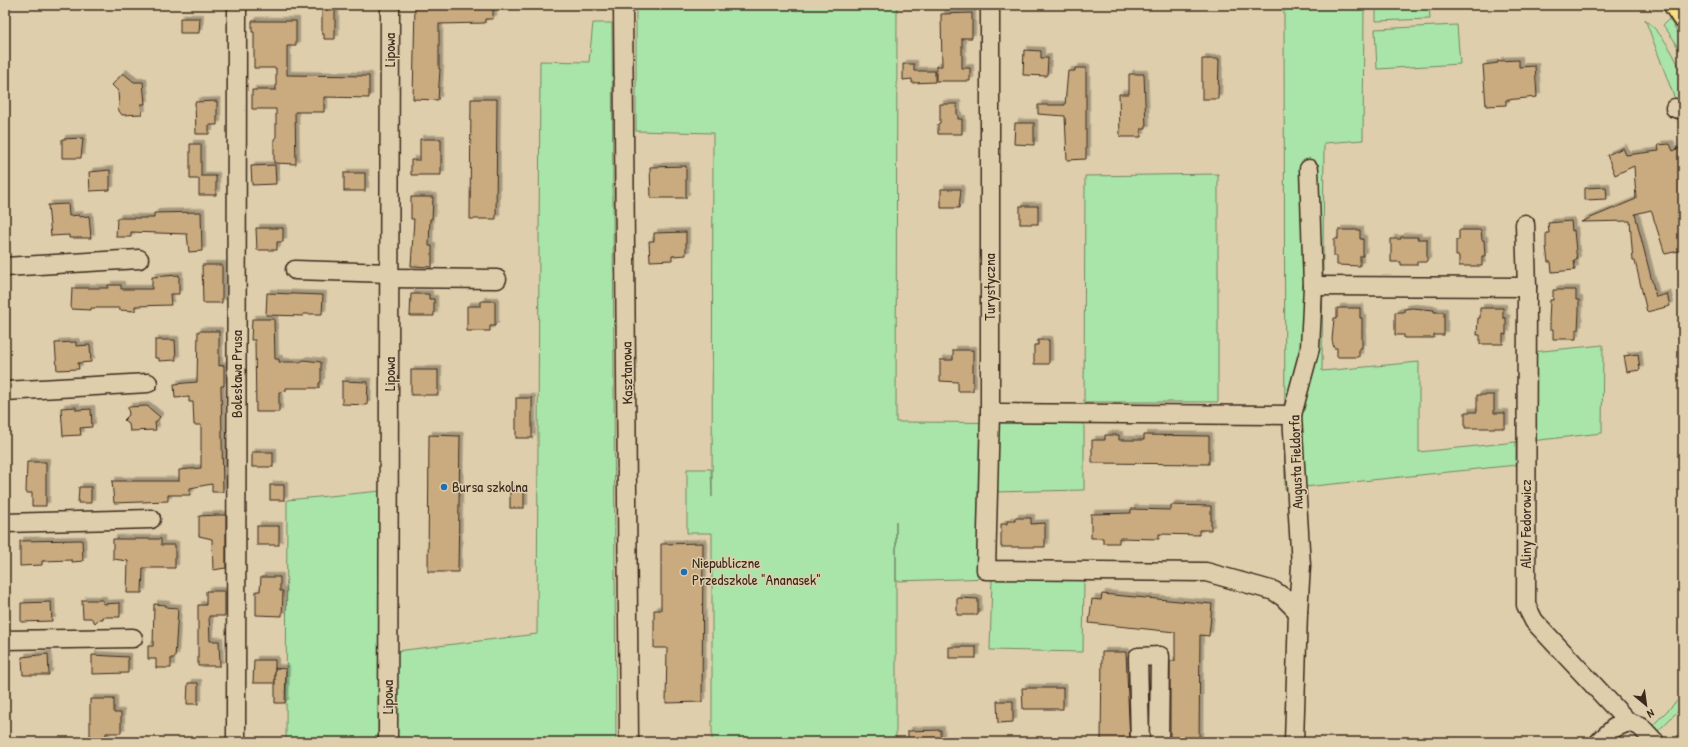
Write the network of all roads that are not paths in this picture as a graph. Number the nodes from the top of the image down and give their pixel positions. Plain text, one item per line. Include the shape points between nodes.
1 (237, 5) edge
2 (390, 5) edge
3 (623, 5) edge
4 (990, 5) edge
5 (1309, 169) dead end
6 (1525, 224) dead end
7 (139, 259) dead end
8 (5, 267) edge
9 (296, 270) dead end
10 (389, 276) junction
11 (497, 279) dead end
12 (1313, 286) junction
13 (1527, 287) junction
14 (148, 383) dead end
15 (5, 391) edge
16 (990, 413) junction
17 (1292, 415) junction
18 (151, 519) dead end
19 (5, 523) edge
20 (1298, 612) junction
21 (133, 638) dead end
22 (5, 640) edge
23 (1628, 722) junction
24 (236, 742) edge
25 (388, 742) edge
26 (629, 742) edge
27 (1140, 742) edge
28 (1159, 742) edge
29 (1294, 742) edge
30 (1599, 742) edge
31 (1655, 742) edge

1 - 24 street, Bolesława Prusa
2 - 10 street, Lipowa
3 - 26 street, Kasztanowa
4 - 16 street, Turystyczna
5 - 12 street, Augusta Fieldorfa
6 - 13 street, Aliny Fedorowicz
7 - 8 street
9 - 10 street
10 - 11 street
10 - 25 street, Lipowa
12 - 13 street
12 - 17 street, Augusta Fieldorfa via 1310,348
13 - 23 street, Aliny Fedorowicz via 1526,605 1534,621
14 - 15 street
16 - 17 street
16 - 20 street, Turystyczna via 986,570 1206,572 1274,591 1284,597
17 - 20 street, Augusta Fieldorfa via 1301,566
18 - 19 street
20 - 29 street, Augusta Fieldorfa
21 - 22 street
23 - 30 street via 1614,728
23 - 31 street, Aliny Fedorowicz via 1640,726
27 - 28 street via 1138,657 1160,656

